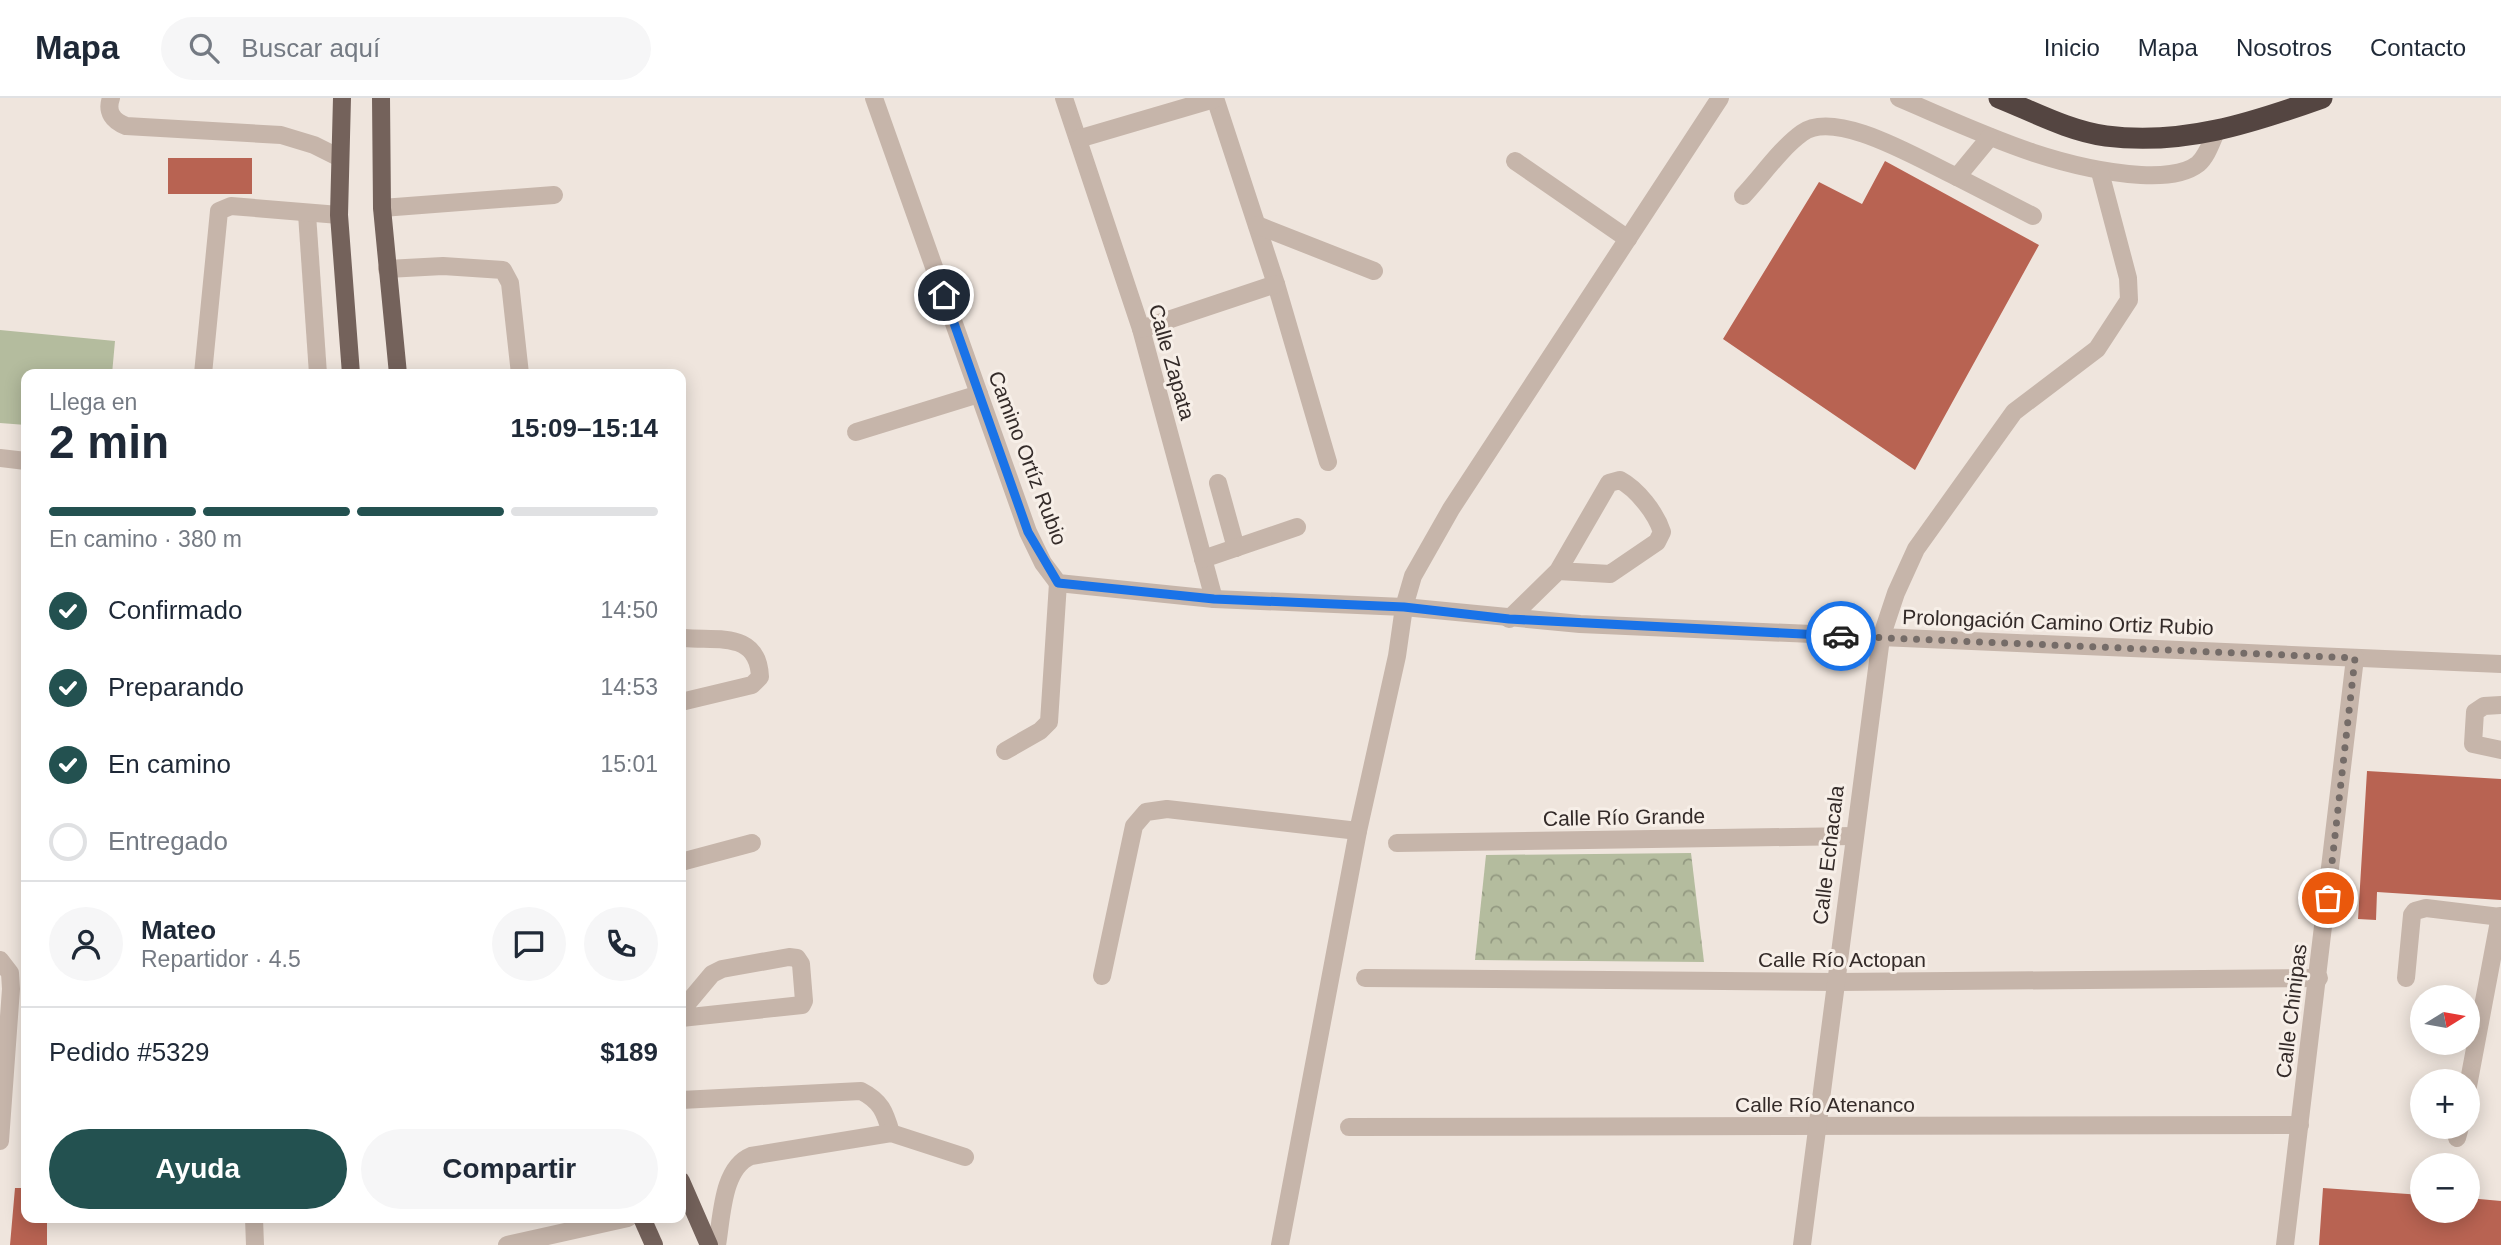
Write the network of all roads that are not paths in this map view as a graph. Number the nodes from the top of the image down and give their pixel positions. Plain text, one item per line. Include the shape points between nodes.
1 (111, 98) edge
2 (342, 98) edge
3 (381, 98) edge
4 (873, 98) edge
5 (1064, 98) edge
6 (1215, 98) edge
7 (1720, 98) edge
8 (1899, 98) edge
9 (1999, 98) edge
10 (2322, 98) edge
11 (2216, 132) junction
12 (1990, 137) junction
13 (1078, 139) junction
14 (340, 158) junction
15 (1515, 161) dead end
16 (2100, 172) junction
17 (1957, 177) junction
18 (554, 195) dead end
19 (1743, 196) dead end
20 (382, 208) junction
21 (307, 214) junction
22 (339, 215) junction
23 (2033, 216) dead end
24 (1257, 225) junction
25 (1628, 239) junction
26 (387, 269) junction
27 (1374, 271) dead end
28 (1276, 284) junction
29 (1141, 329) junction
30 (203, 369) edge
31 (318, 369) edge
32 (351, 369) edge
33 (397, 369) edge
34 (519, 369) edge
35 (979, 394) junction
36 (856, 432) dead end
37 (0, 458) edge
38 (21, 460) edge
39 (1328, 462) dead end
40 (1218, 483) dead end
41 (1297, 527) dead end
42 (1237, 548) junction
43 (1203, 559) junction
44 (1558, 571) junction
45 (1058, 583) junction
46 (1214, 599) junction
47 (1404, 607) junction
48 (1509, 619) junction
49 (686, 638) edge
50 (1881, 638) junction
51 (2355, 658) junction
52 (2501, 664) edge
53 (686, 701) edge
54 (2501, 705) edge
55 (2501, 750) edge
56 (1005, 751) dead end
57 (1357, 831) junction
58 (1853, 836) junction
59 (752, 843) dead end
60 (1396, 843) dead end
61 (686, 861) edge
62 (2501, 917) edge
63 (0, 960) edge
64 (1102, 976) dead end
65 (1365, 978) dead end
66 (2319, 978) junction
67 (2406, 978) dead end
68 (1836, 982) junction
69 (686, 1005) edge
70 (686, 1017) edge
71 (2471, 1069) edge
72 (686, 1100) edge
73 (2300, 1125) junction
74 (1349, 1127) dead end
75 (1817, 1127) junction
76 (891, 1133) junction
77 (0, 1141) edge
78 (965, 1157) dead end
79 (686, 1192) edge
80 (254, 1223) edge
81 (606, 1223) edge
82 (644, 1223) edge
83 (255, 1245) edge
84 (507, 1245) edge
85 (654, 1245) edge
86 (709, 1245) edge
87 (717, 1245) edge
88 (1280, 1245) edge
89 (1802, 1245) edge
90 (2285, 1245) edge

1 - 14 street via 110,114 126,126 281,135
2 - 14 main road
3 - 20 main road
4 - 35 street, Camino Ortíz Rubio
5 - 13 street, Calle Zapata
6 - 13 street
6 - 24 street
7 - 25 street
8 - 12 street
9 - 11 highway via 2058,123 2106,136 2172,138
10 - 11 highway
11 - 16 street via 2196,165 2174,173
12 - 16 street via 2051,161
12 - 17 street
13 - 29 street, Calle Zapata
14 - 22 main road
15 - 25 street
16 - 50 street, Calle Echacala via 2128,278 2129,300 2096,349 2014,412 1916,549
17 - 19 street via 1850,129 1817,125 1802,133
17 - 23 street
18 - 20 street
20 - 26 main road
21 - 22 street
21 - 30 street via 231,206 219,212
21 - 31 street
22 - 32 main road
24 - 27 street
24 - 28 street
25 - 47 street via 1430,543
26 - 33 main road
26 - 34 street via 503,270 510,283
28 - 29 street
28 - 39 street
29 - 43 street, Calle Zapata
35 - 36 street
35 - 45 street, Camino Ortíz Rubio via 1028,532
37 - 38 street
40 - 42 street
41 - 42 street
42 - 43 street
43 - 46 street, Calle Zapata
44 - 44 street via 1610,574 1657,542 1662,532 1658,520 1629,485 1620,480 1609,483
44 - 48 street
45 - 46 street
45 - 56 street via 1049,722
46 - 47 street
47 - 48 street, Prolongación Camino Ortiz Rubio
47 - 57 street
48 - 50 street, Prolongación Camino Ortiz Rubio
49 - 53 street via 744,642 760,663 760,677 752,685
50 - 51 street, Prolongación Camino Ortiz Rubio
50 - 58 street, Calle Echacala
51 - 52 street, Prolongación Camino Ortiz Rubio
51 - 66 street, Calle Chinipas
54 - 55 street via 2475,712 2472,737 2473,744
57 - 64 street via 1167,808 1146,812 1134,826
57 - 88 street
58 - 60 street, Calle Río Grande
58 - 68 street, Calle Echacala
59 - 61 street
62 - 67 street via 2426,908 2415,911
62 - 71 street
63 - 77 street via 10,973 11,989
65 - 68 street, Calle Río Actopan
66 - 68 street, Calle Río Actopan
66 - 73 street, Calle Chinipas
68 - 75 street, Calle Echacala
69 - 70 street via 712,974 722,969 789,957 801,964 802,1005
72 - 76 street via 861,1091 875,1098 884,1110
73 - 75 street, Calle Río Atenanco
73 - 90 street, Calle Chinipas
74 - 75 street, Calle Río Atenanco
75 - 89 street, Calle Echacala
76 - 78 street
76 - 87 street via 741,1160 728,1186
79 - 86 main road
80 - 83 street
81 - 84 street
82 - 85 main road

